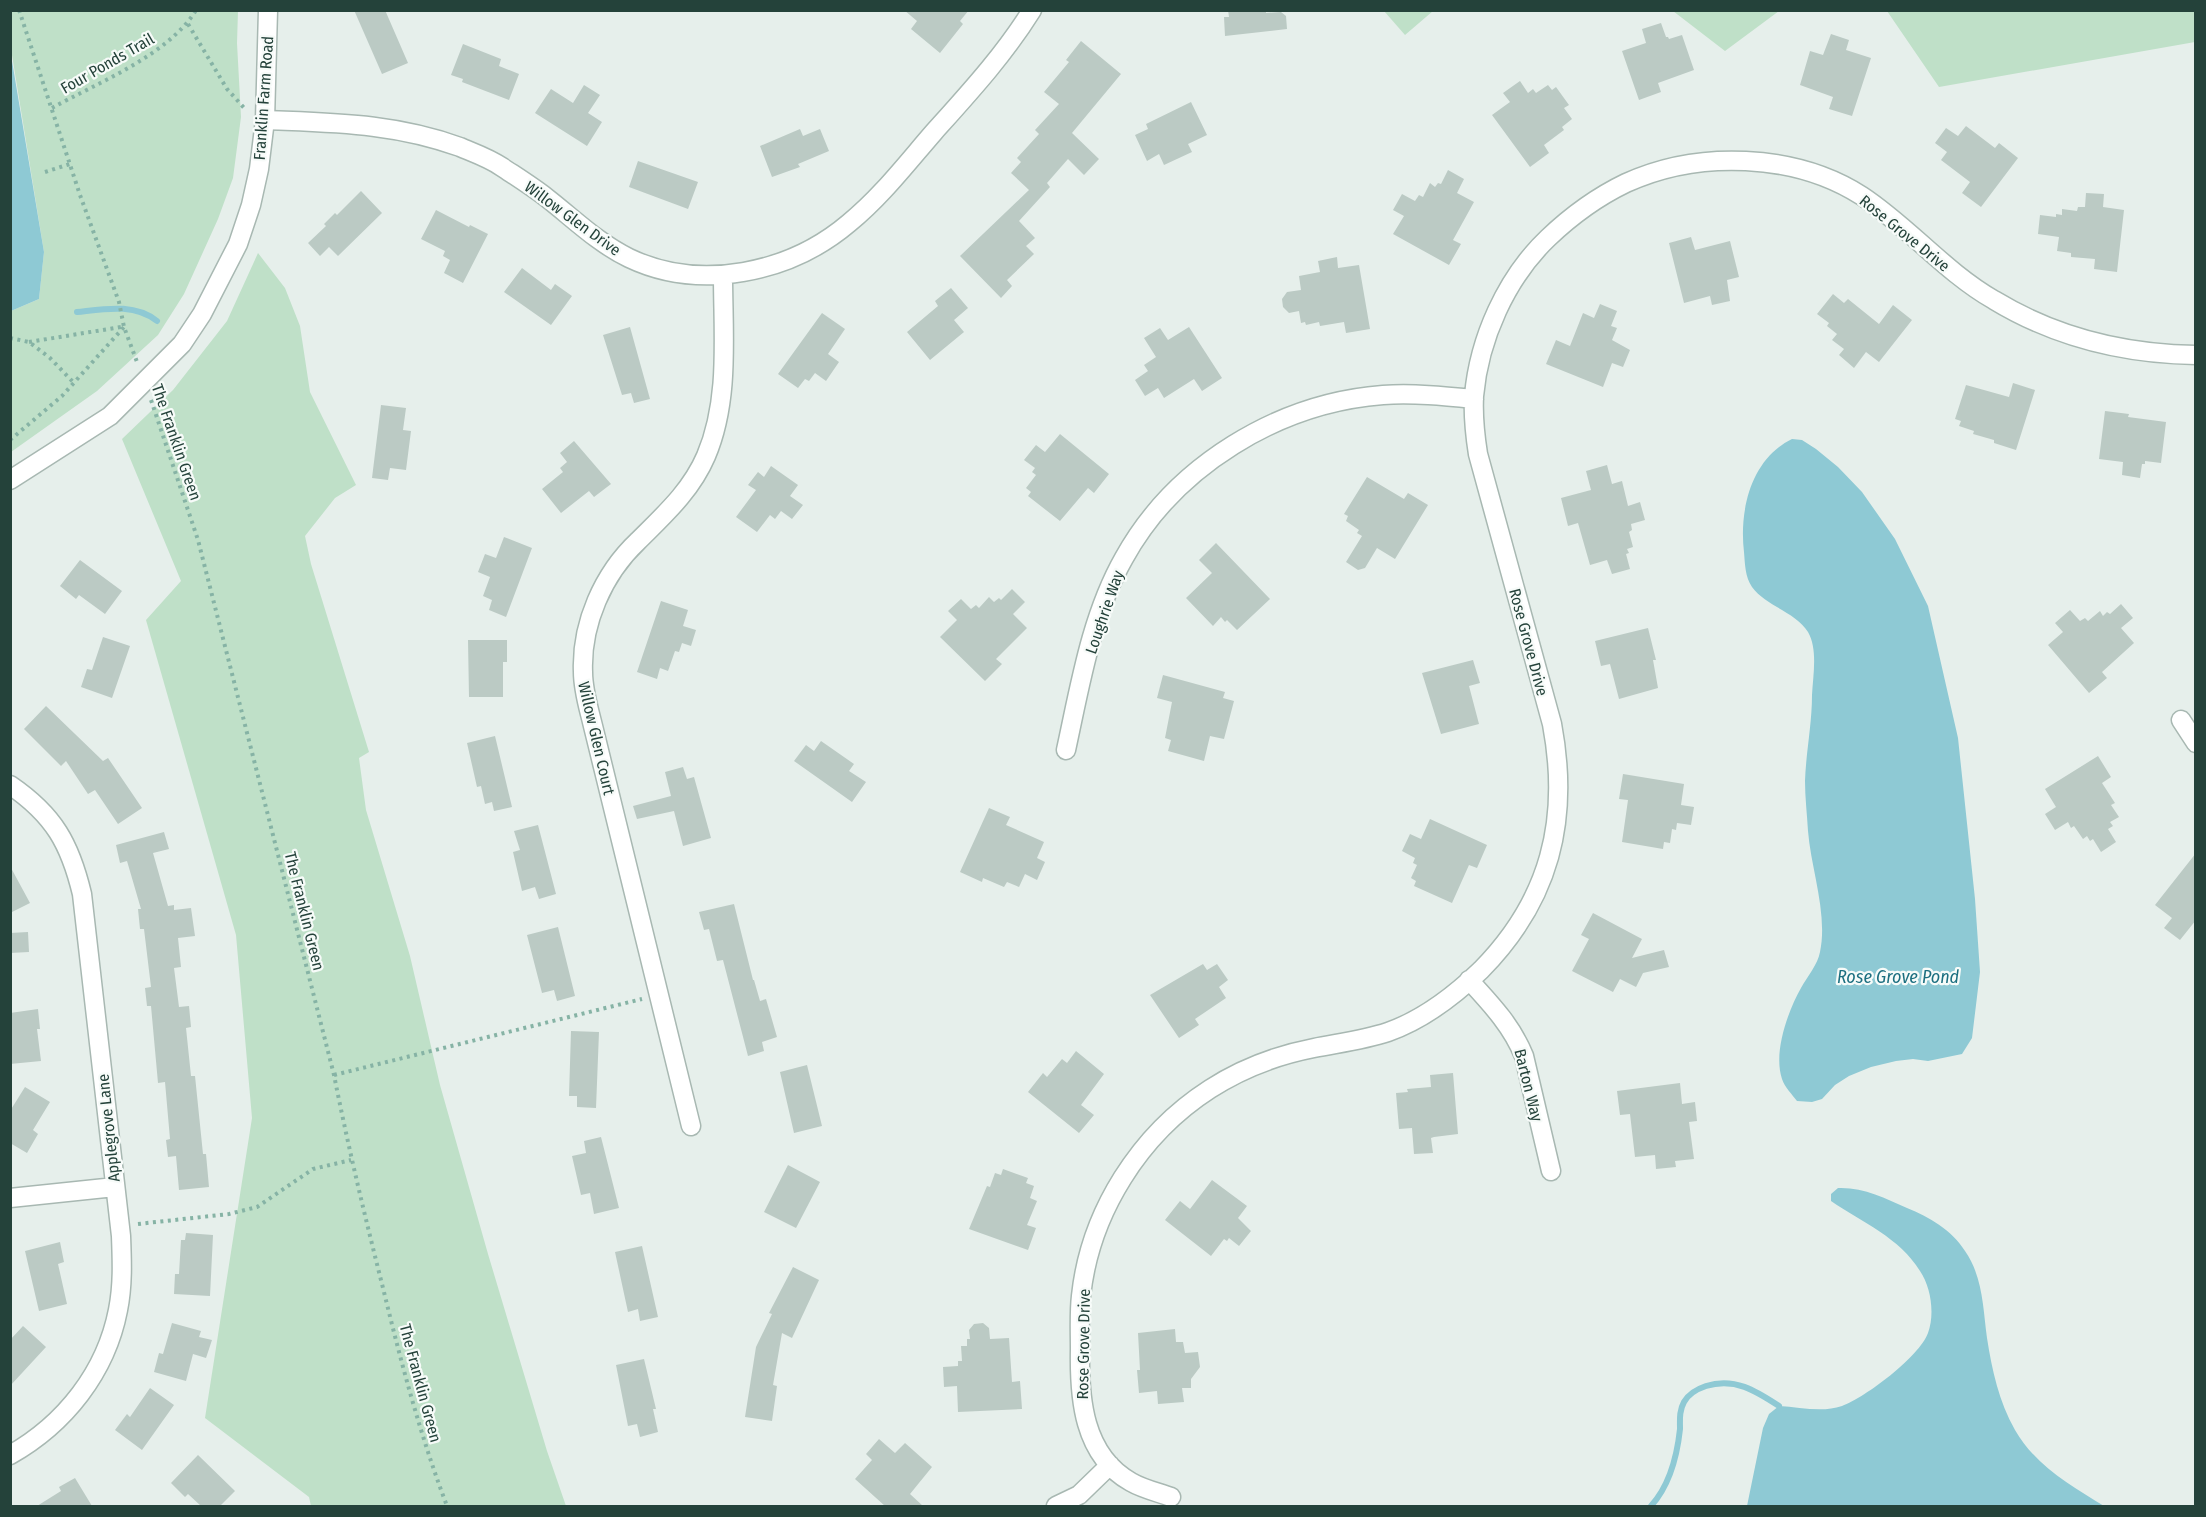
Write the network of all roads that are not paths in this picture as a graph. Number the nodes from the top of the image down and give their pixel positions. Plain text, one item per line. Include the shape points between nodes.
1 (268, 10) edge
2 (1032, 10) edge
3 (265, 120) junction
4 (723, 275) junction
5 (2196, 355) edge
6 (1474, 399) junction
7 (10, 480) edge
8 (2181, 720) dead end
9 (2196, 743) edge
10 (1066, 750) dead end
11 (10, 785) edge
12 (1469, 980) junction
13 (691, 1126) dead end
14 (1551, 1171) dead end
15 (115, 1186) junction
16 (10, 1198) edge
17 (10, 1455) edge
18 (1110, 1465) junction
19 (1171, 1497) dead end
20 (1056, 1506) edge

1 - 3 street, Franklin Farm Road
2 - 4 street, Willow Glen Drive via 997,62 849,224 788,260
3 - 4 street, Willow Glen Drive via 392,128 434,138 499,165 603,244 630,259 656,268
3 - 7 street, Franklin Farm Road via 257,178 238,244 182,344 110,416
4 - 13 street, Willow Glen Court via 722,397 709,448 690,485 615,567 589,620 584,648 584,687 592,726
5 - 6 street, Rose Grove Drive via 2120,348 2066,333 2017,312 1976,290 1881,209 1837,183 1757,162 1712,163 1674,168 1626,183 1580,211 1542,244 1507,291 1493,320 1476,376
6 - 10 street, Loughrie Way via 1404,394 1330,404 1271,424 1194,473 1150,518 1123,559 1094,633
6 - 12 street, Rose Grove Drive via 1478,454 1552,724 1559,793 1551,848 1532,900 1499,950
8 - 9 street
11 - 15 street, Applegrove Lane via 50,819 76,866
12 - 14 street, Barton Way via 1518,1040
12 - 18 street, Rose Grove Drive via 1437,1005 1390,1031 1284,1056 1236,1075 1192,1102 1139,1154 1110,1198 1092,1245 1081,1295 1082,1408 1094,1442
15 - 16 street
15 - 17 street, Applegrove Lane via 122,1274 109,1341 96,1371 78,1397 51,1426
18 - 19 street, Rose Grove Drive via 1131,1482
18 - 20 street via 1079,1495

